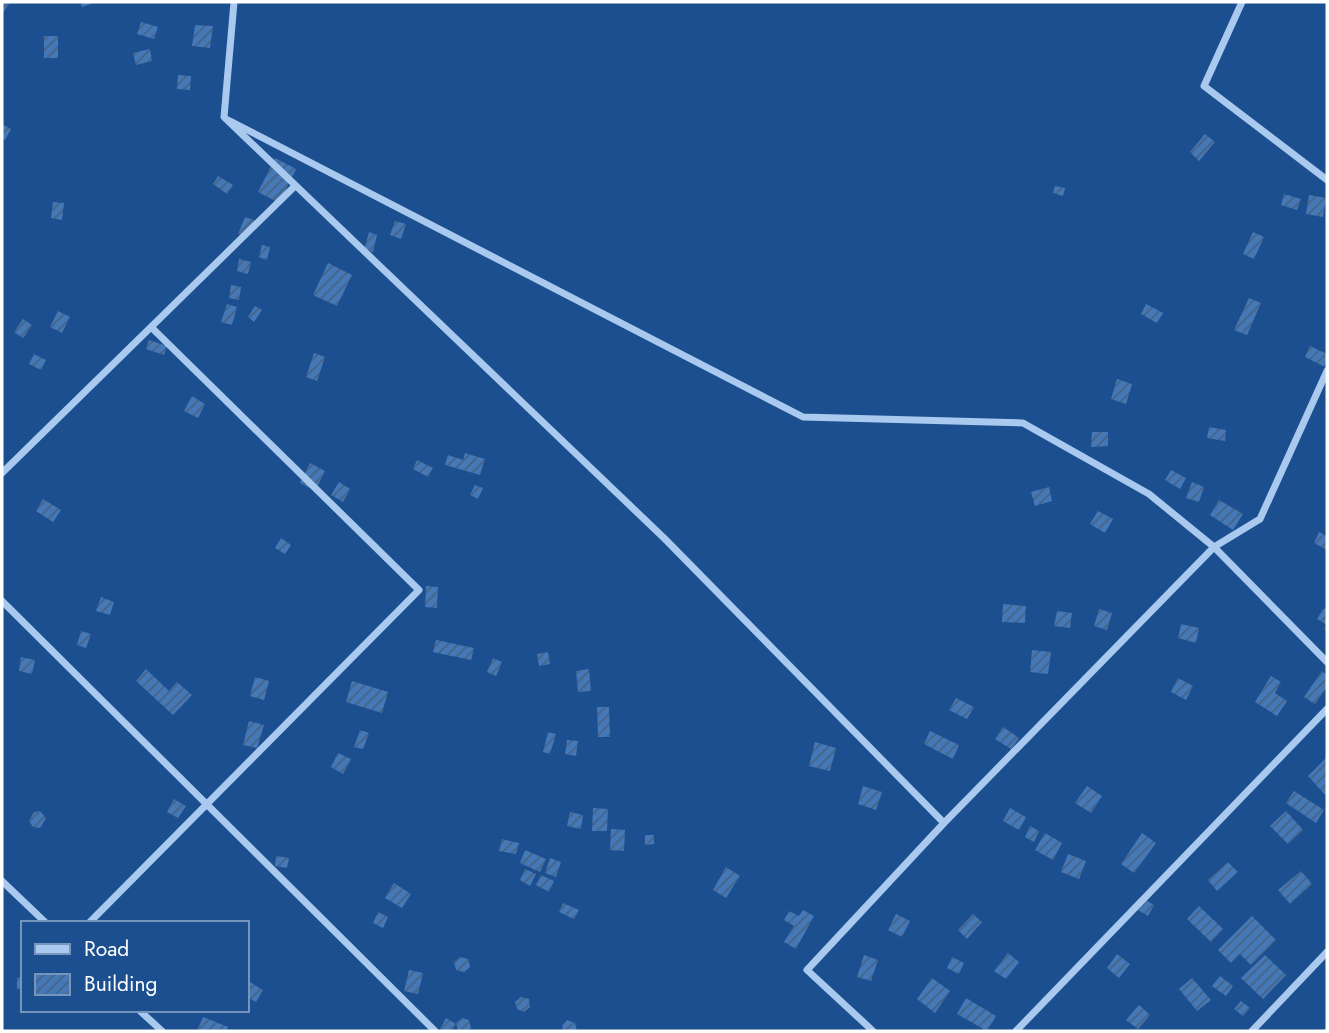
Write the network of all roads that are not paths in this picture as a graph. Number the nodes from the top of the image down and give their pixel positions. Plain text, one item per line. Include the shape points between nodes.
1 (234, 2) edge
2 (1242, 2) edge
3 (224, 117) junction
4 (1327, 180) edge
5 (295, 186) junction
6 (151, 327) junction
7 (1327, 371) edge
8 (2, 473) edge
9 (1214, 547) junction
10 (2, 601) edge
11 (1327, 662) edge
12 (1327, 709) edge
13 (206, 804) junction
14 (944, 823) junction
15 (2, 881) edge
16 (44, 921) edge
17 (91, 921) edge
18 (1327, 952) edge
19 (141, 1012) edge
20 (162, 1031) edge
21 (435, 1031) edge
22 (873, 1031) edge
23 (1016, 1031) edge
24 (1252, 1031) edge

1 - 3 street
2 - 4 street via 1204,86
3 - 5 street
3 - 9 street via 803,417 1023,423 1149,494
5 - 6 street
5 - 14 street via 665,539
6 - 8 street
6 - 13 street via 419,590
7 - 9 street via 1260,519
9 - 11 street
9 - 14 street
10 - 13 street
12 - 23 street
13 - 17 street
13 - 21 street
14 - 22 street via 807,970
15 - 16 street
18 - 24 street
19 - 20 street

